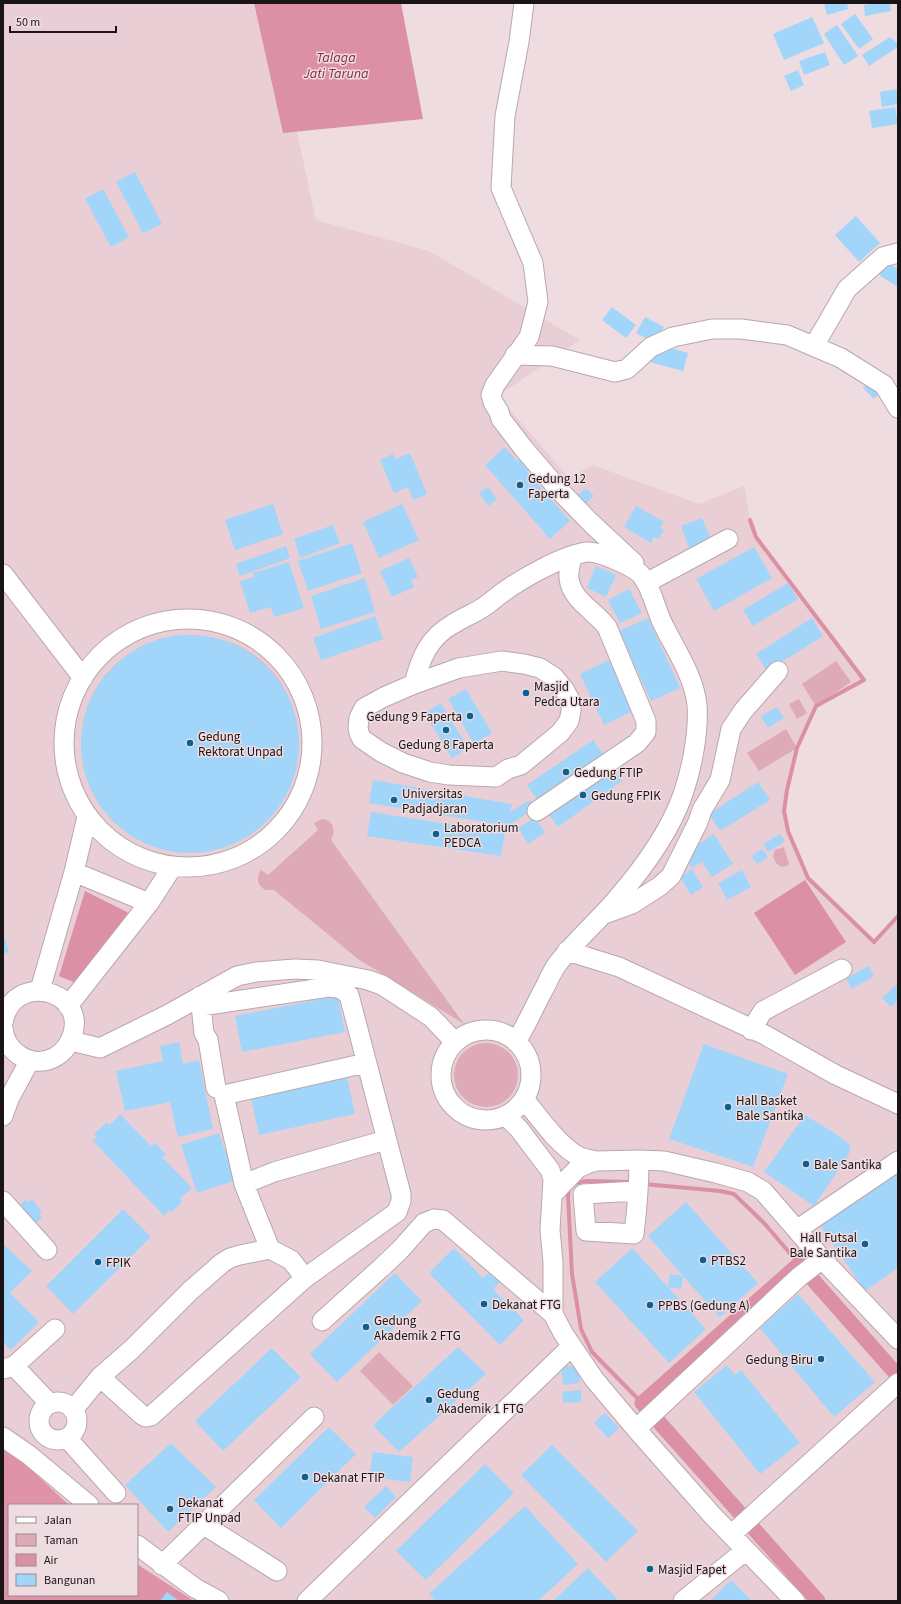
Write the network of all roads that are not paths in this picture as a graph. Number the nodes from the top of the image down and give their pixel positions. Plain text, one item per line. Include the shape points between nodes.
1 (524, 3) edge
2 (898, 253) edge
3 (814, 346) junction
4 (515, 355) junction
5 (891, 383) edge
6 (898, 408) edge
7 (728, 539) dead end
8 (572, 556) junction
9 (3, 574) edge
10 (644, 578) junction
11 (10, 597) edge
12 (778, 671) dead end
13 (83, 678) junction
14 (414, 684) junction
15 (537, 811) dead end
16 (87, 817) junction
17 (172, 866) junction
18 (74, 872) junction
19 (150, 902) junction
20 (602, 915) junction
21 (567, 951) junction
22 (842, 969) dead end
23 (40, 990) junction
24 (200, 1001) junction
25 (68, 1006) junction
26 (3, 1023) edge
27 (3, 1028) edge
28 (751, 1030) junction
29 (71, 1041) junction
30 (455, 1042) junction
31 (516, 1042) junction
32 (8, 1056) edge
33 (30, 1060) junction
34 (366, 1063) junction
35 (216, 1088) dead end
36 (524, 1098) junction
37 (898, 1104) edge
38 (3, 1116) edge
39 (506, 1116) junction
40 (386, 1140) junction
41 (596, 1161) junction
42 (898, 1161) edge
43 (244, 1184) junction
44 (552, 1195) junction
45 (3, 1201) edge
46 (798, 1229) junction
47 (270, 1249) junction
48 (47, 1250) dead end
49 (811, 1267) junction
50 (305, 1278) junction
51 (553, 1314) junction
52 (322, 1321) dead end
53 (55, 1329) dead end
54 (898, 1339) edge
55 (572, 1346) junction
56 (8, 1368) edge
57 (100, 1377) junction
58 (895, 1386) edge
59 (50, 1404) junction
60 (73, 1410) junction
61 (314, 1417) dead end
62 (645, 1422) junction
63 (43, 1432) junction
64 (3, 1437) edge
65 (67, 1438) junction
66 (29, 1455) junction
67 (116, 1493) dead end
68 (88, 1504) edge
69 (204, 1525) junction
70 (734, 1532) junction
71 (138, 1546) edge
72 (746, 1550) junction
73 (162, 1565) junction
74 (277, 1571) dead end
75 (219, 1601) edge
76 (307, 1601) edge
77 (683, 1601) edge
78 (795, 1601) edge

1 - 4 street via 505,116 501,188 533,263 538,302 529,337
2 - 3 street via 883,257 847,289
3 - 4 street via 787,335 741,328 712,329 668,340 651,347 627,369 615,372 552,356
3 - 5 street
4 - 10 street via 491,395 501,419 560,491 626,554
5 - 6 street
7 - 10 street
8 - 10 street via 587,552 608,556
8 - 14 street via 526,578 438,634 430,642 420,662
8 - 15 street via 569,576 571,589 607,627 646,721 646,732 637,742
9 - 11 street
10 - 20 street via 693,688 698,721 690,768 674,817 636,876
11 - 13 street
12 - 20 street via 743,711 731,730 720,780 702,810 671,876 632,904
13 - 16 street via 66,714 63,750 70,785
13 - 17 street via 107,648 145,626 187,618 230,625 268,646 296,679 311,719 312,762 297,803 270,836 241,855 207,866
14 - 14 street via 479,663 502,661 524,664 540,668 554,677 571,702 569,721 560,733 521,766 508,769 496,777 441,774 397,760 370,745 359,733 359,718 364,708
16 - 17 street via 111,841 140,858
16 - 18 street
17 - 19 street
18 - 19 street
18 - 23 street
19 - 25 street
20 - 21 street
21 - 28 street via 619,967
21 - 31 street via 557,964
22 - 28 street via 763,1011
23 - 25 street via 56,995
23 - 26 street via 15,999 8,1006
24 - 29 street via 100,1048
24 - 30 street via 244,974 295,968 318,970 382,985 431,1017
24 - 34 street via 329,987 341,989 348,995
24 - 35 street
25 - 29 street via 73,1017
27 - 32 street
28 - 37 street
29 - 33 street via 64,1051 54,1058
30 - 31 street via 479,1030 499,1032
30 - 39 street via 447,1051 441,1069 440,1080 449,1102 462,1114 475,1119 486,1120
31 - 36 street via 530,1067 529,1088
32 - 33 street
33 - 38 street
34 - 40 street
34 - 43 street via 224,1095
36 - 39 street
36 - 41 street via 555,1136 571,1151
39 - 44 street via 550,1170
40 - 43 street via 274,1172
40 - 50 street via 401,1194 397,1212
41 - 44 street via 578,1168
41 - 46 street via 639,1180 664,1162 748,1182 763,1191
42 - 46 street
43 - 47 street
44 - 51 street via 550,1230
45 - 48 street
46 - 49 street
47 - 50 street via 291,1260
47 - 57 street via 235,1257 222,1263 190,1290 132,1349
49 - 54 street
49 - 62 street
50 - 57 street via 151,1416 142,1415
51 - 52 street via 443,1220 434,1219 424,1223 400,1250
51 - 55 street
53 - 56 street
55 - 62 street via 594,1379
55 - 76 street
56 - 59 street
57 - 60 street
58 - 70 street
59 - 60 street via 62,1403
59 - 63 street via 41,1414
60 - 65 street via 76,1415 76,1428
61 - 69 street
62 - 70 street via 712,1515
63 - 65 street via 54,1439
63 - 66 street
64 - 66 street
65 - 67 street
66 - 68 street
69 - 73 street
69 - 74 street
70 - 72 street
71 - 73 street
72 - 77 street
72 - 78 street
73 - 75 street

